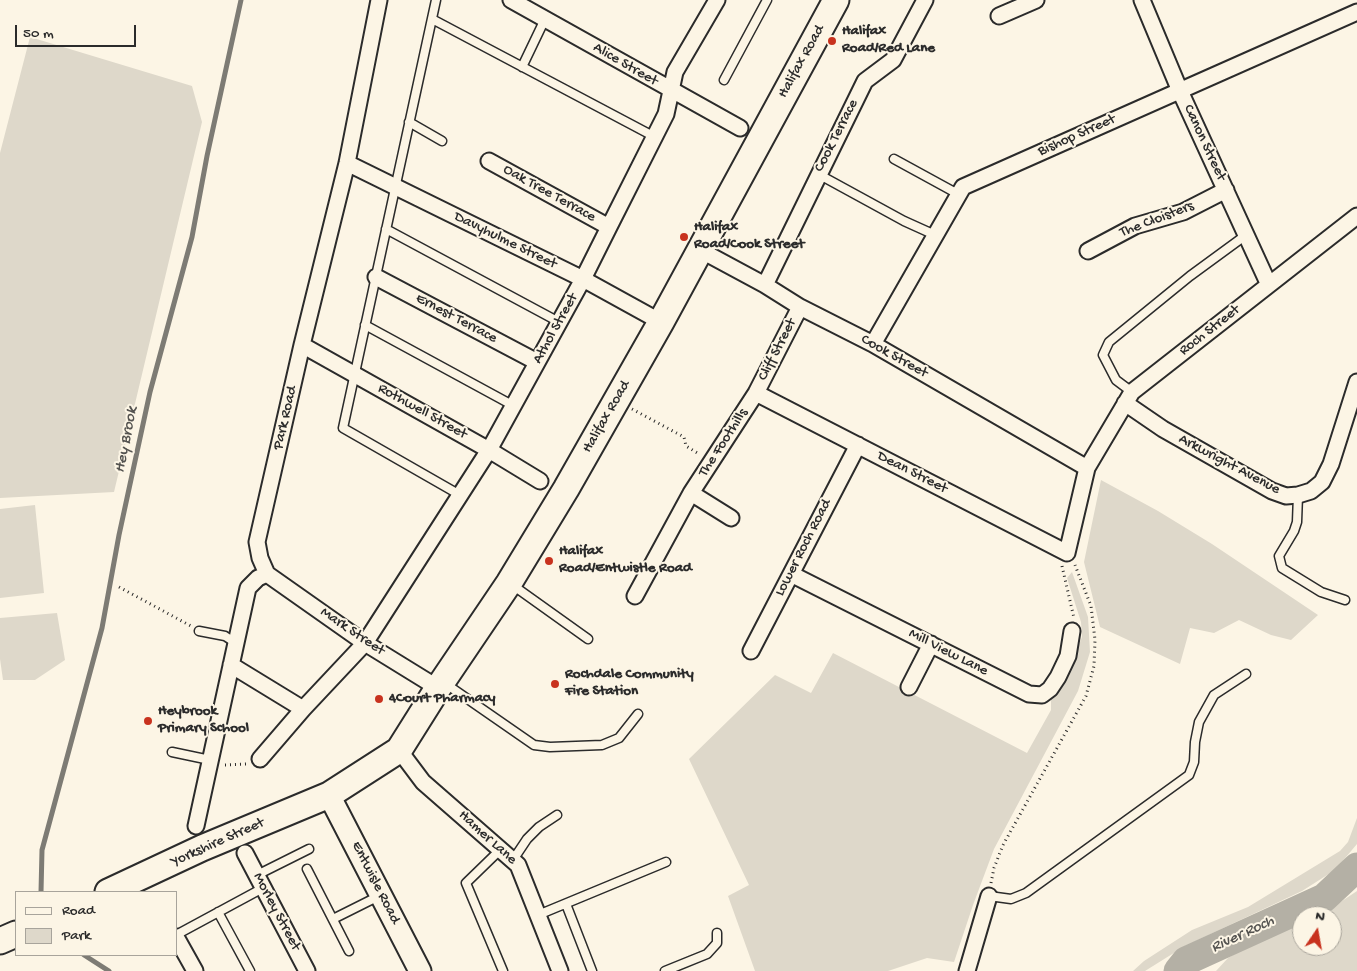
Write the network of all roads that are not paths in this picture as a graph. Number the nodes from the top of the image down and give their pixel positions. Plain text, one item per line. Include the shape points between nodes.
1 (380, 0) edge
2 (436, 0) edge
3 (511, 0) edge
4 (767, 0) edge
5 (836, 0) edge
6 (925, 0) edge
7 (1036, 0) edge
8 (1142, 0) edge
9 (712, 2) edge
10 (1357, 12) edge
11 (999, 16) dead end
12 (432, 19) junction
13 (545, 19) junction
14 (522, 67) junction
15 (724, 80) dead end
16 (672, 91) junction
17 (1180, 91) junction
18 (410, 122) junction
19 (740, 128) dead end
20 (655, 137) junction
21 (442, 141) dead end
22 (894, 159) dead end
23 (489, 161) dead end
24 (347, 164) junction
25 (818, 174) junction
26 (395, 188) junction
27 (1226, 190) junction
28 (958, 194) junction
29 (1357, 216) edge
30 (609, 228) junction
31 (386, 229) junction
32 (935, 235) junction
33 (1246, 235) junction
34 (700, 250) junction
35 (1088, 250) dead end
36 (376, 276) junction
37 (582, 280) junction
38 (764, 285) junction
39 (1269, 285) junction
40 (800, 306) junction
41 (559, 322) junction
42 (661, 322) junction
43 (365, 324) junction
44 (873, 344) junction
45 (302, 346) junction
46 (537, 362) junction
47 (355, 373) junction
48 (1357, 382) edge
49 (756, 393) junction
50 (1128, 398) junction
51 (514, 406) junction
52 (858, 445) junction
53 (489, 450) junction
54 (1087, 468) junction
55 (540, 481) dead end
56 (691, 493) junction
57 (460, 495) junction
58 (1298, 495) junction
59 (731, 518) dead end
60 (1067, 553) joint
61 (267, 574) junction
62 (791, 574) junction
63 (509, 583) junction
64 (635, 596) dead end
65 (1345, 600) dead end
66 (199, 631) road end
67 (1072, 632) road end
68 (588, 639) dead end
69 (236, 643) junction
70 (366, 643) junction
71 (931, 644) junction
72 (751, 651) dead end
73 (231, 664) junction
74 (1246, 674) dead end
75 (440, 685) junction
76 (909, 686) dead end
77 (303, 710) junction
78 (638, 714) dead end
79 (398, 750) junction
80 (172, 752) dead end
81 (260, 759) road end
82 (210, 763) junction
83 (330, 795) junction
84 (557, 815) dead end
85 (196, 826) dead end
86 (309, 849) dead end
87 (501, 849) junction
88 (245, 853) dead end
89 (513, 860) junction
90 (666, 862) dead end
91 (307, 870) dead end
92 (260, 881) junction
93 (110, 891) edge
94 (381, 895) junction
95 (989, 896) joint
96 (566, 904) junction
97 (218, 912) junction
98 (538, 915) junction
99 (333, 919) junction
100 (717, 933) dead end
101 (178, 935) edge
102 (178, 940) edge
103 (349, 950) dead end
104 (195, 971) edge
105 (250, 971) edge
106 (307, 971) edge
107 (420, 971) edge
108 (503, 971) edge
109 (560, 971) edge
110 (592, 971) edge
111 (665, 971) edge
112 (967, 971) edge

1 - 24 street, Park Road
2 - 12 lane
3 - 13 street, Alice Street
4 - 15 lane
5 - 34 highway, Halifax Road
6 - 25 street, Cook Terrace via 893,60 865,81
7 - 11 street
8 - 17 street, Canon Street
9 - 16 street, Athol Street via 675,72
10 - 17 street, Bishop Street
12 - 14 lane
12 - 18 lane
13 - 14 lane
13 - 16 street, Alice Street
14 - 20 lane
16 - 19 street, Alice Street
16 - 20 street, Athol Street
17 - 27 street, Canon Street
17 - 28 street, Bishop Street via 963,187
18 - 21 lane
18 - 26 lane
20 - 30 street, Athol Street
22 - 28 lane
23 - 30 street, Oak Tree Terrace
24 - 26 street, Davyhulme Street
24 - 45 street, Park Road
25 - 32 lane
25 - 38 street, Cook Terrace
26 - 31 lane
26 - 37 street, Davyhulme Street
27 - 33 street, Canon Street
27 - 35 street, The Cloisters via 1182,212 1135,226
28 - 32 street, Bishop Street
29 - 39 street, Roch Street
30 - 37 street, Athol Street
31 - 36 lane
31 - 41 lane
32 - 44 street, Bishop Street
33 - 39 street, Canon Street
33 - 50 lane via 1109,342 1103,355
34 - 38 street, Cook Street
34 - 42 highway, Halifax Road
36 - 43 lane
36 - 46 street, Ernest Terrace
37 - 41 street, Athol Street
37 - 42 street, Davyhulme Street
38 - 40 street, Cook Street
39 - 50 street, Roch Street
40 - 44 street, Cook Street
40 - 49 street, Cliff Street
41 - 46 street, Athol Street
42 - 63 highway, Halifax Road
43 - 47 lane
43 - 51 lane
44 - 54 street, Cook Street
45 - 47 street, Rothwell Street
45 - 61 street, Park Road via 258,542
46 - 51 street, Athol Street
47 - 53 street, Rothwell Street
47 - 57 lane via 343,428
48 - 58 street, Arkwright Avenue via 1331,464 1322,482 1311,491
49 - 52 street, Dean Street
49 - 56 street, The Foothills
50 - 54 street, Roch Street
50 - 58 street, Arkwright Avenue via 1163,429 1272,491 1286,496
51 - 53 street, Athol Street
52 - 60 street, Dean Street
52 - 62 street, Lower Roch Road
53 - 55 street, Rothwell Street
53 - 57 street, Athol Street
54 - 60 street, Roch Street
56 - 59 street, The Foothills
56 - 64 street, The Foothills
57 - 70 street, Athol Street
58 - 65 lane via 1297,522 1279,556 1282,568 1321,592
61 - 69 street via 248,588
61 - 70 street, Mark Street
62 - 71 street, Mill View Lane
62 - 72 street, Lower Roch Road
63 - 68 lane
63 - 75 highway, Halifax Road
66 - 69 lane via 225,636
67 - 71 street, Mill View Lane via 1068,656 1058,677 1042,695 1029,694
69 - 73 street
70 - 75 street, Mark Street
70 - 77 street, Athol Street
71 - 76 street
73 - 77 street
73 - 82 street
74 - 95 lane via 1214,695 1199,722 1194,762 1189,775 1026,893 1011,899
75 - 78 lane via 534,745 602,745 619,738
75 - 79 highway, Halifax Road
77 - 81 street, Athol Street
79 - 83 highway, Halifax Road
79 - 87 street, Hamer Lane via 423,782
80 - 82 lane
82 - 85 street
83 - 93 highway, Yorkshire Street via 202,848
83 - 94 main road, Entwisle Road
84 - 89 lane via 527,839
86 - 92 lane
87 - 89 street, Hamer Lane
87 - 108 lane via 466,882
88 - 92 street, Morley Street
89 - 98 street, Hamer Lane
90 - 96 lane
91 - 99 lane
92 - 97 lane
92 - 106 street, Morley Street
94 - 99 lane
94 - 107 main road, Entwisle Road
95 - 112 street
96 - 98 lane
96 - 110 lane
97 - 101 lane
97 - 105 lane
98 - 109 street, Hamer Lane
99 - 103 lane
100 - 111 lane via 717,943 707,954
102 - 104 street

